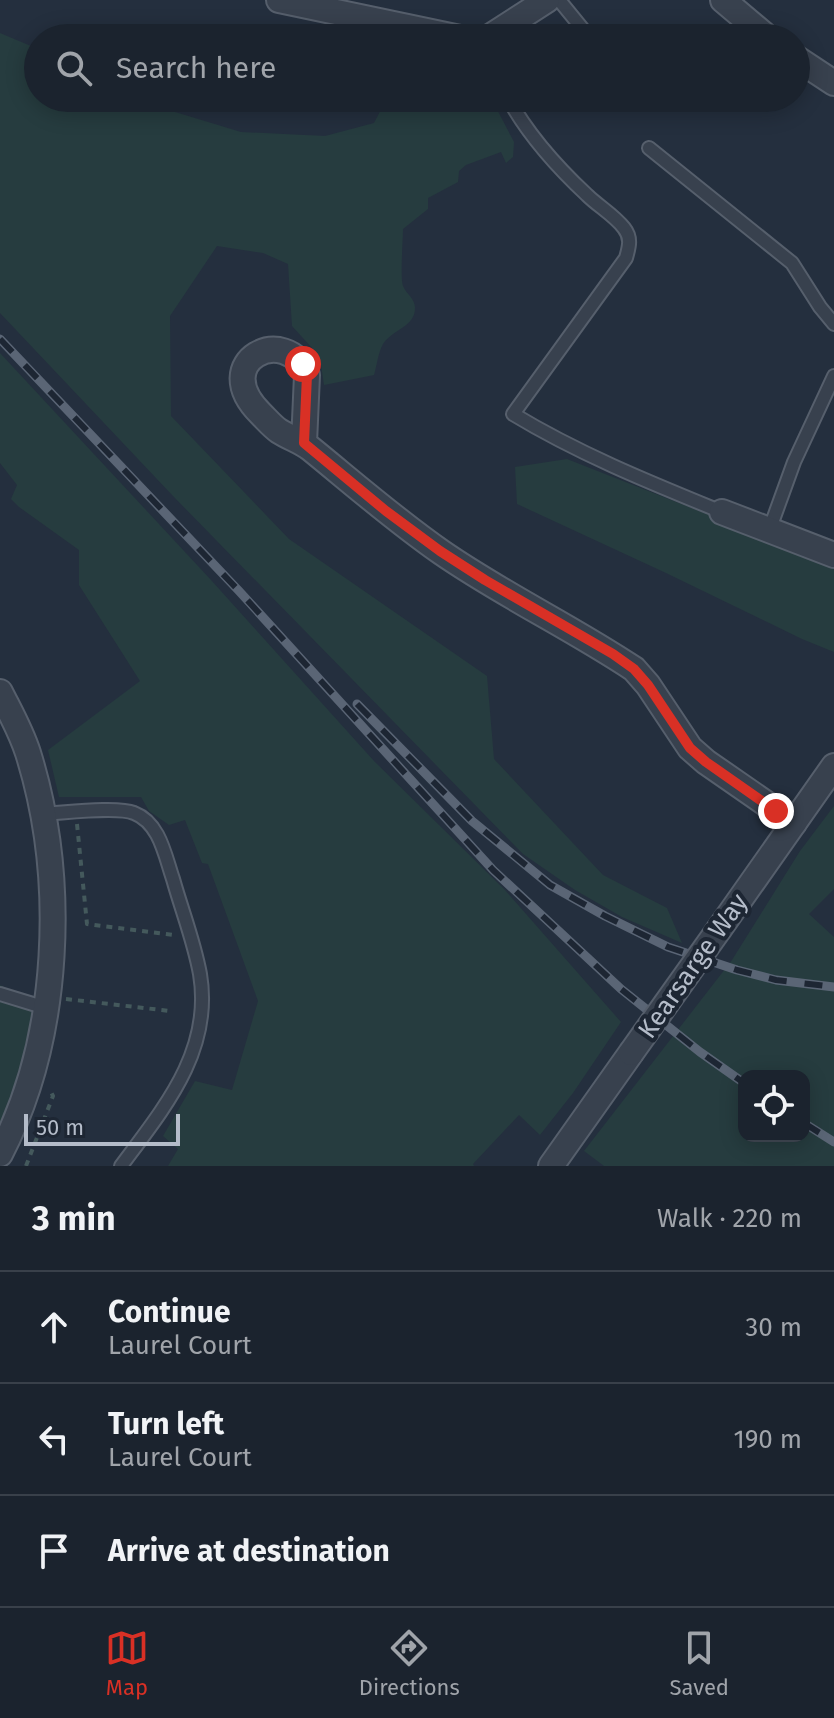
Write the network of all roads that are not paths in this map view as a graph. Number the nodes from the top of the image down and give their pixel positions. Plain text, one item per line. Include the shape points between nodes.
1 (279, 0) edge
2 (547, 0) edge
3 (559, 0) edge
4 (723, 0) edge
5 (393, 24) edge
6 (510, 24) edge
7 (579, 24) edge
8 (751, 24) edge
9 (810, 67) edge
10 (834, 83) edge
11 (516, 112) edge
12 (649, 148) dead end
13 (834, 324) edge
14 (834, 376) edge
15 (304, 443) dead end
16 (722, 512) joint
17 (769, 531) junction
18 (834, 555) edge
19 (0, 692) edge
20 (834, 766) edge
21 (42, 814) junction
22 (794, 823) junction
23 (0, 994) edge
24 (53, 1003) junction
25 (0, 1154) edge
26 (121, 1166) edge
27 (551, 1166) edge

1 - 5 street
2 - 6 street
3 - 7 lane
4 - 8 street
9 - 10 street
11 - 16 lane via 540,146 625,229 630,242 626,258 513,414 604,462
12 - 13 lane via 792,263
14 - 17 lane
15 - 22 street via 440,551 634,669 690,748
16 - 17 street
17 - 18 street
19 - 21 street via 28,754
20 - 22 street, Kearsarge Way
21 - 24 street via 49,862
21 - 26 lane via 123,810 148,822 161,843 192,938 203,1002 193,1053 180,1082
22 - 27 street, Kearsarge Way, bridge
23 - 24 lane
24 - 25 street via 18,1116

